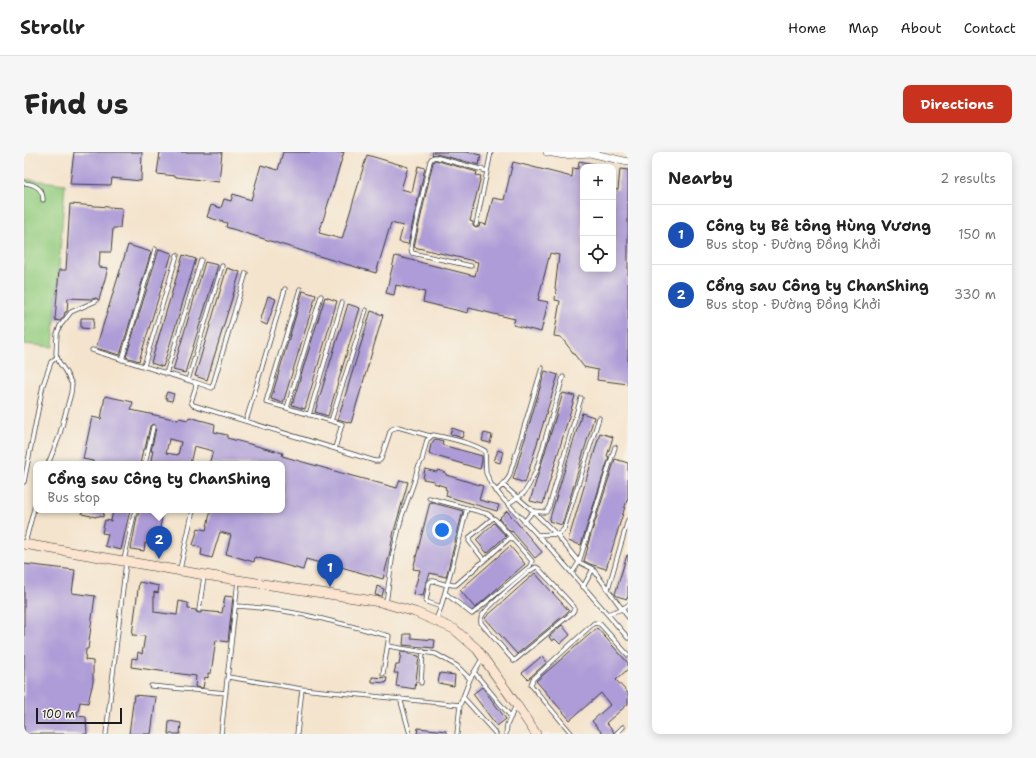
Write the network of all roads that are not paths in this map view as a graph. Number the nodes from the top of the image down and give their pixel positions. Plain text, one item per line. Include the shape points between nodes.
1 (491, 152) edge
2 (547, 152) edge
3 (590, 153) edge
4 (628, 162) edge
5 (487, 171) junction
6 (24, 183) edge
7 (43, 200) dead end
8 (476, 225) dead end
9 (155, 250) dead end
10 (177, 255) dead end
11 (201, 260) dead end
12 (222, 266) dead end
13 (471, 266) dead end
14 (246, 273) dead end
15 (285, 289) dead end
16 (300, 289) dead end
17 (321, 296) dead end
18 (96, 301) dead end
19 (342, 303) dead end
20 (366, 310) dead end
21 (92, 350) dead end
22 (57, 357) junction
23 (122, 360) junction
24 (144, 366) junction
25 (542, 368) dead end
26 (166, 374) junction
27 (563, 378) dead end
28 (188, 380) junction
29 (194, 382) junction
30 (581, 398) dead end
31 (287, 408) junction
32 (310, 415) junction
33 (599, 418) dead end
34 (246, 421) junction
35 (331, 421) junction
36 (153, 427) dead end
37 (430, 436) junction
38 (615, 447) dead end
39 (335, 448) junction
40 (26, 460) edge
41 (49, 461) edge
42 (146, 461) edge
43 (24, 482) edge
44 (503, 485) junction
45 (496, 491) junction
46 (518, 497) junction
47 (428, 498) dead end
48 (508, 504) junction
49 (467, 508) junction
50 (533, 511) junction
51 (33, 512) edge
52 (133, 513) edge
53 (192, 513) edge
54 (493, 518) junction
55 (628, 520) edge
56 (524, 522) junction
57 (556, 534) junction
58 (537, 535) junction
59 (460, 537) junction
60 (511, 537) junction
61 (469, 539) junction
62 (24, 544) edge
63 (125, 560) junction
64 (484, 560) junction
65 (579, 562) junction
66 (593, 569) junction
67 (179, 570) junction
68 (572, 573) junction
69 (205, 575) junction
70 (239, 580) junction
71 (447, 585) junction
72 (583, 587) junction
73 (608, 589) junction
74 (445, 593) junction
75 (386, 604) junction
76 (628, 605) edge
77 (236, 606) junction
78 (441, 607) junction
79 (622, 609) junction
80 (199, 610) dead end
81 (607, 614) junction
82 (628, 617) edge
83 (437, 618) dead end
84 (628, 638) edge
85 (388, 646) junction
86 (422, 651) junction
87 (628, 655) edge
88 (483, 657) junction
89 (514, 661) joint
90 (474, 672) junction
91 (383, 674) dead end
92 (228, 677) junction
93 (470, 679) junction
94 (421, 683) dead end
95 (151, 686) dead end
96 (302, 689) junction
97 (226, 693) junction
98 (463, 697) junction
99 (400, 698) junction
100 (516, 704) junction
101 (460, 705) junction
102 (510, 717) junction
103 (623, 728) dead end
104 (106, 734) edge
105 (221, 734) edge
106 (297, 734) edge
107 (410, 734) edge
108 (457, 734) edge
109 (496, 734) edge
110 (506, 734) edge
111 (536, 734) edge
112 (572, 734) edge
113 (616, 734) edge

1 - 5 lane
2 - 3 street via 564,155
3 - 4 street
5 - 8 lane
5 - 13 lane via 432,158 412,241 412,253
6 - 7 lane via 38,187 42,191
9 - 23 lane
10 - 24 lane
11 - 26 lane
12 - 28 lane
14 - 29 lane via 212,388
15 - 34 lane
16 - 31 lane via 266,402
17 - 31 lane
18 - 22 lane via 71,312 60,326
19 - 32 lane
20 - 35 lane
21 - 23 lane
22 - 40 lane via 51,362 43,385
22 - 41 lane via 72,384 60,437
23 - 24 lane
24 - 26 lane
25 - 44 lane via 509,477
26 - 28 lane
27 - 46 lane via 536,471 524,493
28 - 29 lane
29 - 34 lane via 196,386 192,404
30 - 50 lane via 548,508 546,512
31 - 32 lane
32 - 35 lane
33 - 57 lane via 564,529
34 - 39 lane
35 - 39 lane via 342,424
36 - 42 lane
37 - 39 lane via 398,427 392,429 379,461
37 - 45 lane via 445,437 485,451 486,473
37 - 75 lane via 402,516 393,553
38 - 65 lane
40 - 43 lane
44 - 45 lane
44 - 46 lane
45 - 48 lane
46 - 48 lane
46 - 50 lane
47 - 49 lane
48 - 56 lane
49 - 54 lane
49 - 59 lane
50 - 56 lane
50 - 57 lane
51 - 62 lane
52 - 63 lane
53 - 67 lane
54 - 60 lane
54 - 61 lane
55 - 73 lane
56 - 58 lane
57 - 58 lane
57 - 65 lane
58 - 68 lane
59 - 61 lane
59 - 71 lane
60 - 64 lane
60 - 74 lane via 532,561 530,566 472,614
61 - 64 lane
62 - 63 main road
63 - 67 main road
63 - 104 lane
64 - 71 lane via 456,585
65 - 66 lane
65 - 68 lane
66 - 72 lane
66 - 73 lane
67 - 69 main road
68 - 72 lane
69 - 70 main road
69 - 80 lane
70 - 75 main road
70 - 77 lane
71 - 74 lane
71 - 78 lane via 434,581 429,583 426,601
72 - 81 lane
73 - 79 lane
74 - 78 lane
75 - 88 main road via 415,612 454,629
76 - 79 lane
77 - 85 lane via 271,609 389,636
77 - 92 lane
78 - 83 lane
79 - 81 lane
79 - 82 lane
81 - 84 lane
85 - 86 lane
85 - 91 lane
86 - 93 lane via 446,659
86 - 94 lane
87 - 112 lane via 600,624 594,624 532,679 531,685
88 - 90 lane
88 - 100 main road
89 - 89 lane via 481,623 481,619 491,605 536,567 574,610
90 - 93 lane
90 - 102 lane
92 - 96 lane
92 - 97 lane
93 - 98 lane
95 - 97 lane
96 - 99 lane
96 - 106 lane
97 - 105 lane
98 - 101 lane
98 - 109 lane
99 - 101 lane
99 - 107 lane
100 - 102 lane
100 - 111 main road
101 - 108 lane
102 - 110 lane
103 - 113 lane

